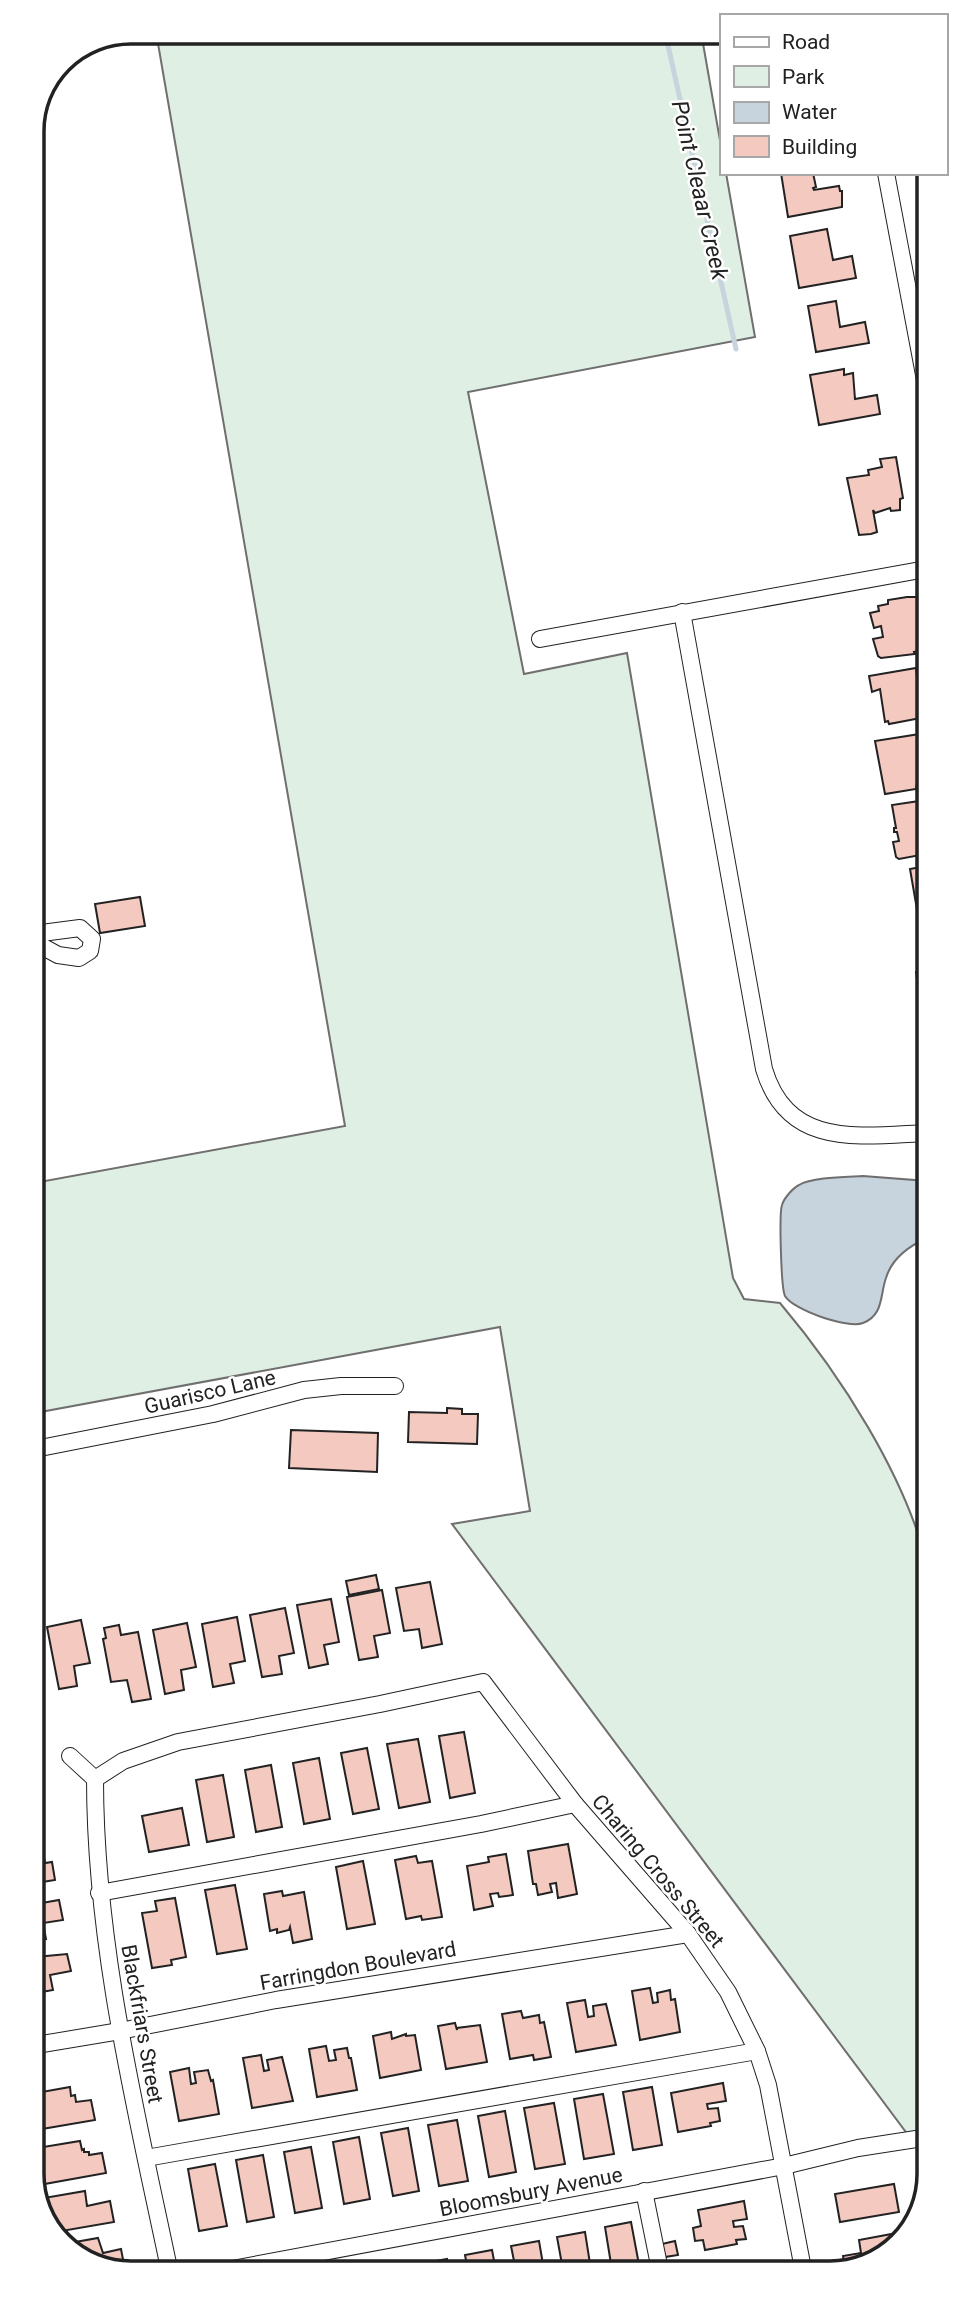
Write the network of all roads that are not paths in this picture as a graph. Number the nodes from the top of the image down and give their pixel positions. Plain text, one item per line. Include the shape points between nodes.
1 (886, 175) edge
2 (917, 338) edge
3 (917, 571) edge
4 (682, 612) junction
5 (540, 639) dead end
6 (44, 933) edge
7 (44, 947) edge
8 (917, 1133) edge
9 (395, 1385) dead end
10 (44, 1447) edge
11 (70, 1756) dead end
12 (95, 1779) junction
13 (575, 1804) junction
14 (99, 1893) junction
15 (688, 1934) junction
16 (120, 2031) junction
17 (44, 2044) edge
18 (757, 2050) junction
19 (917, 2139) edge
20 (146, 2158) junction
21 (784, 2166) junction
22 (645, 2191) junction
23 (304, 2255) junction
24 (167, 2261) edge
25 (273, 2261) edge
26 (305, 2261) edge
27 (658, 2261) edge
28 (802, 2261) edge

1 - 2 street
3 - 4 street
4 - 5 street
4 - 8 street via 770,1089 784,1110 828,1133
6 - 7 street via 80,928 92,939 90,951 79,958
9 - 10 street, Guarisco Lane via 304,1390 213,1414
11 - 12 street
12 - 13 street, Charing Cross Street via 123,1761 178,1742 483,1682
12 - 14 street, Blackfriars Street
13 - 14 street
13 - 15 street, Charing Cross Street
14 - 16 street, Blackfriars Street
15 - 16 street, Farringdon Boulevard via 276,2000
15 - 18 street, Charing Cross Street via 728,1992
16 - 17 street, Farringdon Boulevard
16 - 20 street, Blackfriars Street
18 - 20 street
18 - 21 street, Charing Cross Street
19 - 21 street, Bloomsbury Avenue
20 - 24 street, Blackfriars Street
21 - 22 street, Bloomsbury Avenue
21 - 28 street, Charing Cross Street
22 - 23 street, Bloomsbury Avenue
22 - 27 street
23 - 25 street, Bloomsbury Avenue
23 - 26 street

